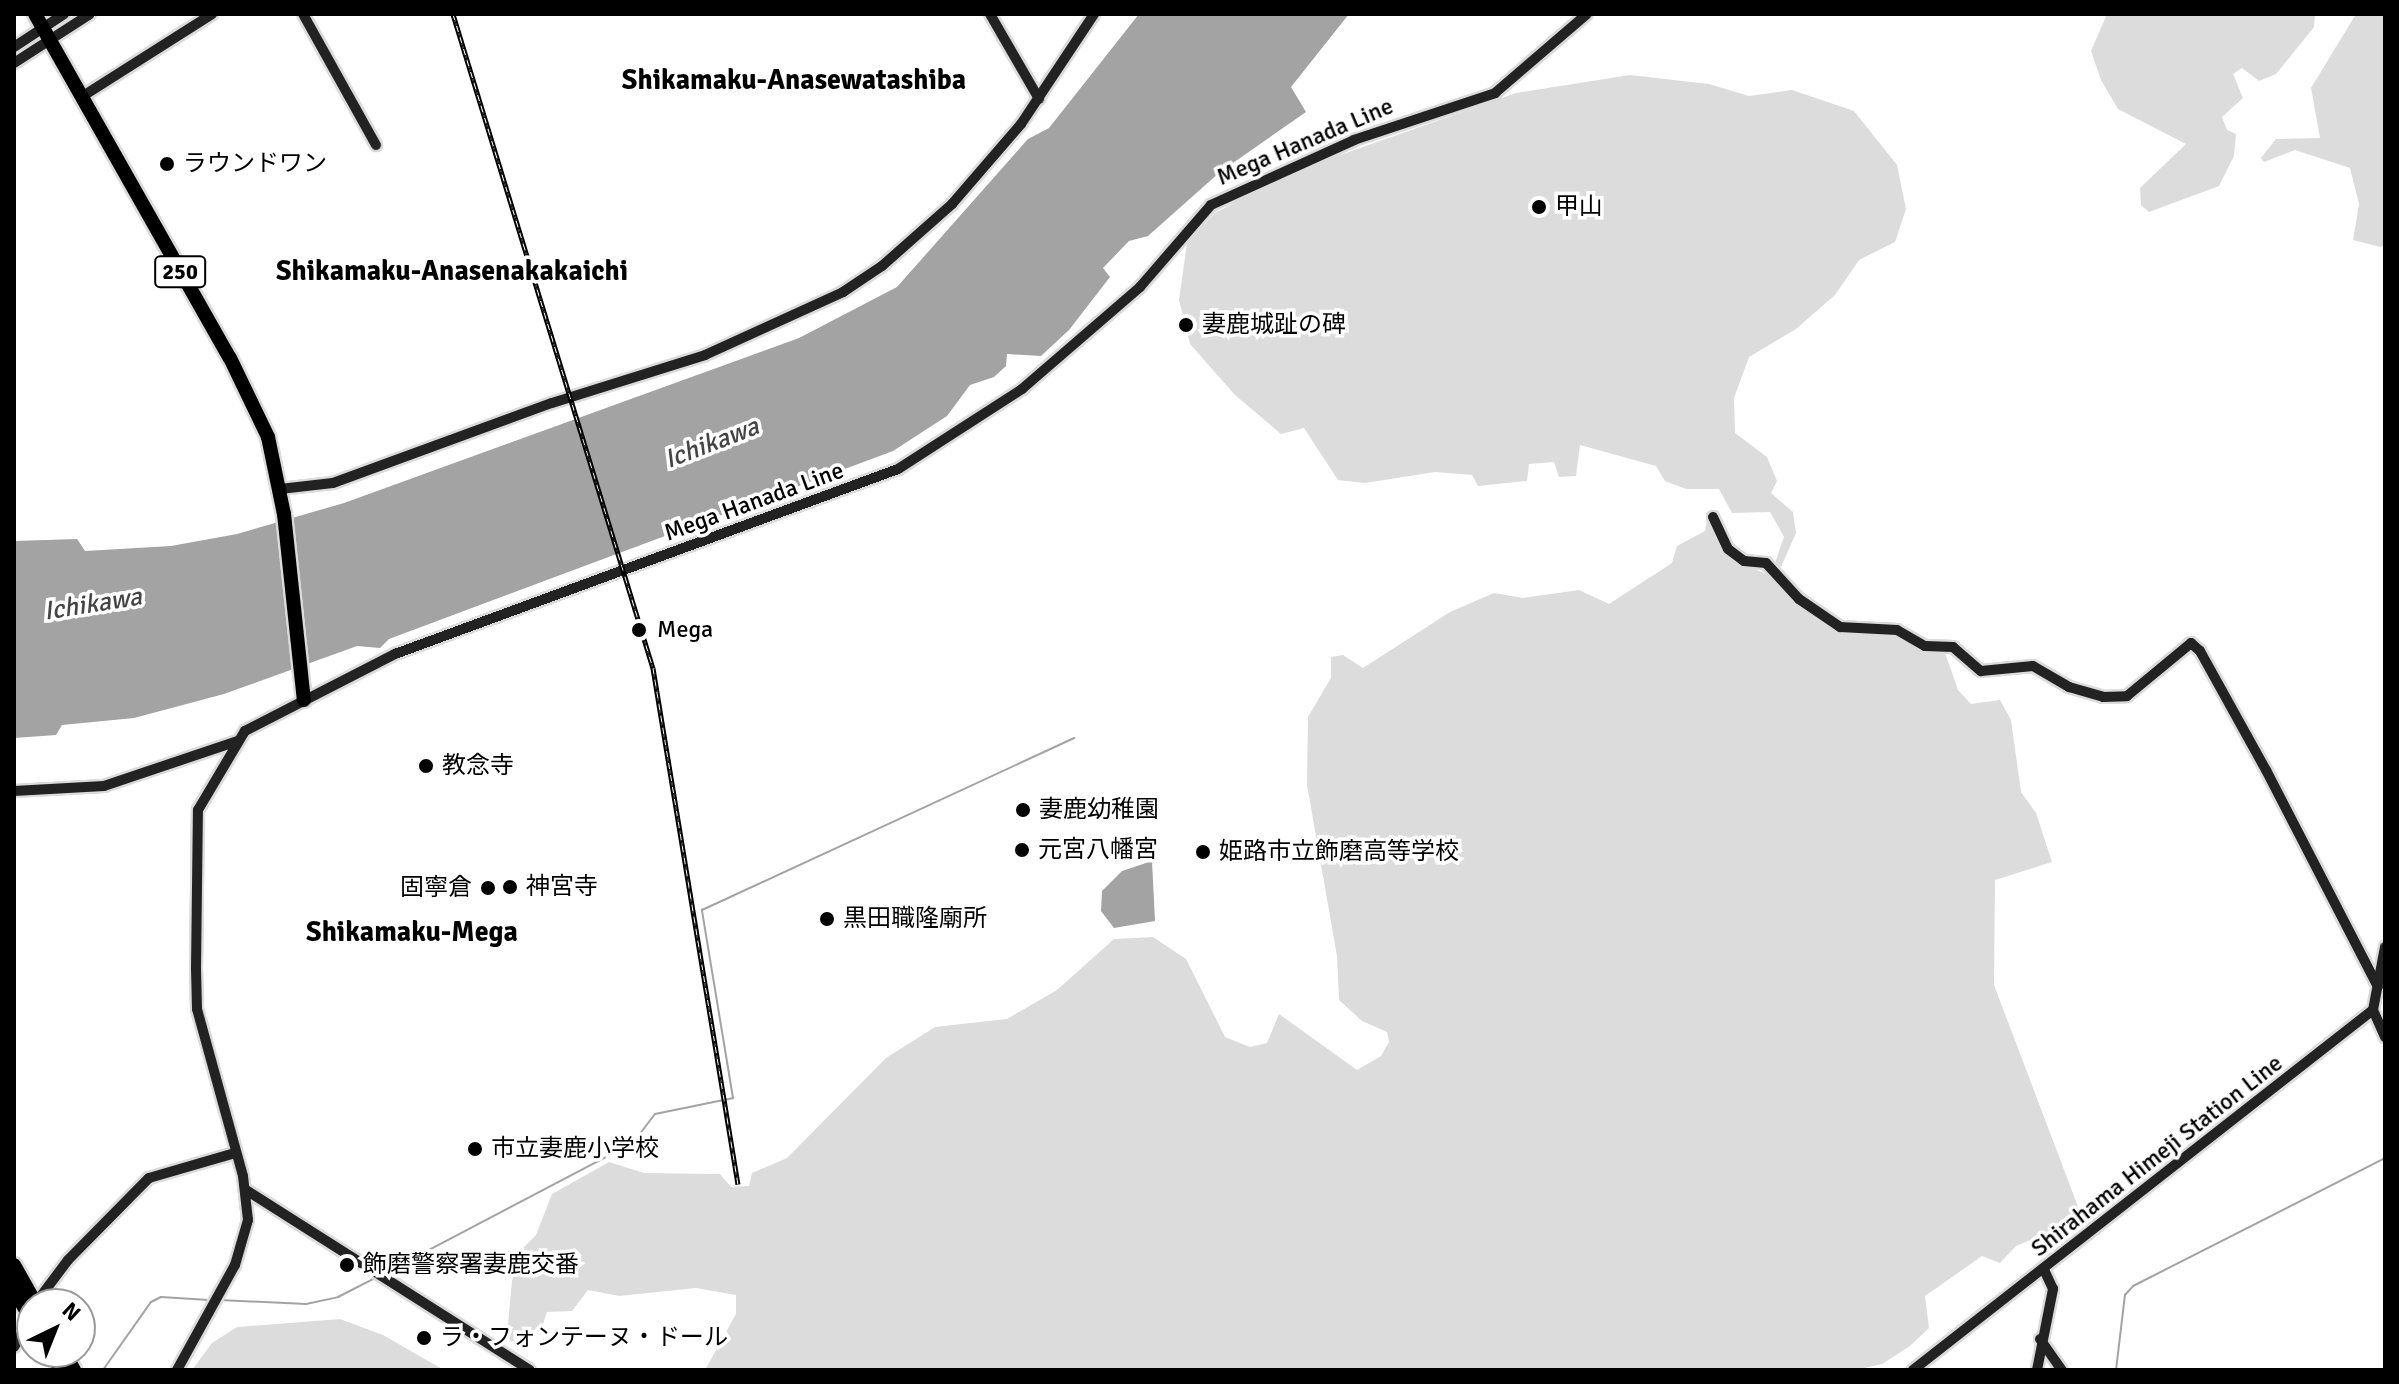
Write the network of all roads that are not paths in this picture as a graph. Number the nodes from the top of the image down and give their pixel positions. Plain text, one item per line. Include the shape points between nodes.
1 (64, 14) edge
2 (90, 14) edge
3 (212, 14) edge
4 (303, 14) edge
5 (990, 14) edge
6 (1094, 14) edge
7 (1587, 14) edge
8 (42, 27) edge
9 (14, 47) edge
10 (14, 63) edge
11 (83, 96) junction
12 (1039, 99) junction
13 (376, 145) dead end
14 (280, 489) junction
15 (1713, 517) dead end
16 (304, 700) junction
17 (238, 741) junction
18 (14, 791) edge
19 (2385, 947) edge
20 (2378, 987) junction
21 (2373, 1010) junction
22 (2385, 1037) edge
23 (235, 1153) junction
24 (246, 1190) junction
25 (14, 1265) edge
26 (2044, 1270) junction
27 (24, 1288) edge
28 (49, 1288) edge
29 (2040, 1339) junction
30 (177, 1370) edge
31 (530, 1370) edge
32 (1913, 1370) edge
33 (2037, 1370) edge
34 (2062, 1370) edge

1 - 8 main road
2 - 8 main road
3 - 11 main road
4 - 13 main road
5 - 12 main road
6 - 12 main road
7 - 16 main road, Mega Hanada Line via 1495,93 1354,140 1211,205 1140,287 1033,380 945,443 898,469 395,654
8 - 9 main road
8 - 10 main road
8 - 11 highway, 250
11 - 14 highway, 250 via 253,402
12 - 14 main road via 952,204 882,266 843,292 705,355 552,403 333,483
14 - 16 highway, 250
15 - 20 main road via 1728,549 1744,561 1766,563 1799,599 1840,627 1897,630 1925,646 1953,647 1981,671 2033,666 2069,687 2103,697 2127,696 2191,643 2266,770
16 - 17 main road, Mega Hanada Line via 254,725
17 - 18 main road via 104,786
17 - 23 main road, Mega Hanada Line via 198,810 196,837 197,1009
19 - 20 main road
20 - 21 main road
21 - 22 main road
21 - 26 main road, Shirahama Himeji Station Line
23 - 24 main road, Mega Hanada Line
23 - 28 main road via 149,1178 68,1260
24 - 30 main road via 246,1235
24 - 31 main road
25 - 27 highway
26 - 29 main road via 2053,1289
26 - 32 main road, Shirahama Himeji Station Line
29 - 33 main road
29 - 34 main road

